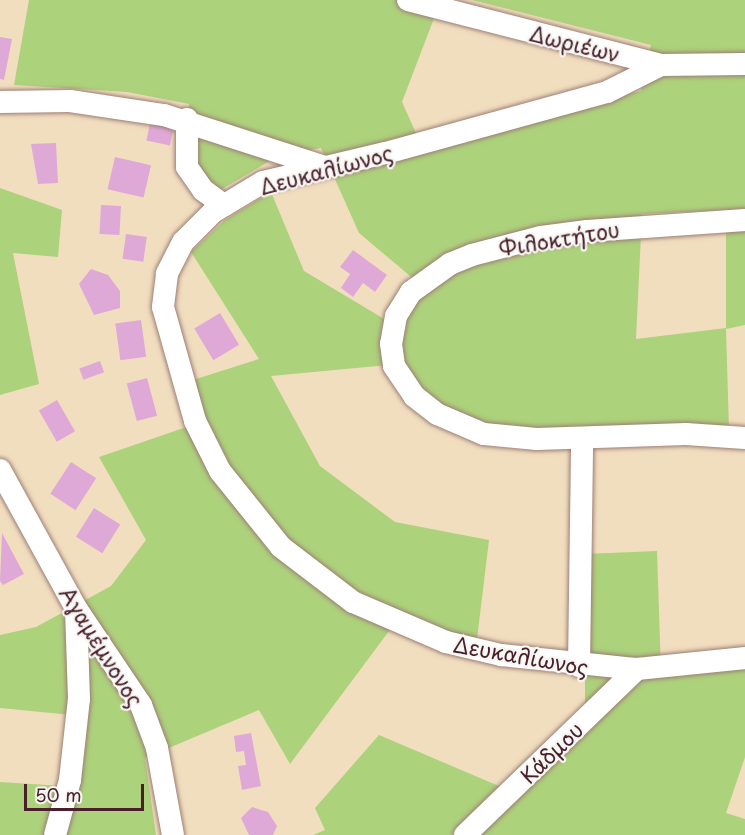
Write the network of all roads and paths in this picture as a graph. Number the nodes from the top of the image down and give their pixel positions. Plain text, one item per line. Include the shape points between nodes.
1 (408, 0) edge
2 (745, 64) edge
3 (661, 65) junction
4 (3, 105) edge
5 (187, 119) junction
6 (326, 168) junction
7 (224, 205) junction
8 (745, 220) edge
9 (745, 438) edge
10 (582, 439) junction
11 (0, 470) edge
12 (75, 608) junction
13 (745, 658) edge
14 (579, 666) junction
15 (637, 669) junction
16 (55, 835) edge
17 (173, 835) edge
18 (465, 835) edge

1 - 3 street, Δωριέων
2 - 3 street, Δωριέων
3 - 6 street, Δευκαλίωνος via 607,92
4 - 5 street via 93,104
5 - 6 street
5 - 7 street via 187,167 193,180
6 - 7 street, Δευκαλίωνος via 263,182
7 - 14 street, Δευκαλίωνος via 194,229 176,253 164,285 163,306 195,421 234,492 295,560 327,586 373,613 468,649
8 - 10 street, Φιλοκτήτου via 587,231 519,242 450,264 411,292 396,316 391,357 407,388 425,406 484,434
9 - 10 street, Φιλοκτήτου via 686,434
10 - 14 street
11 - 12 street, Αγαμέμνονος
12 - 16 street via 79,699 70,780
12 - 17 street, Αγαμέμνονος via 145,714 158,754
13 - 15 street, Δευκαλίωνος
14 - 15 street, Δευκαλίωνος
15 - 18 street, Κάδμου

